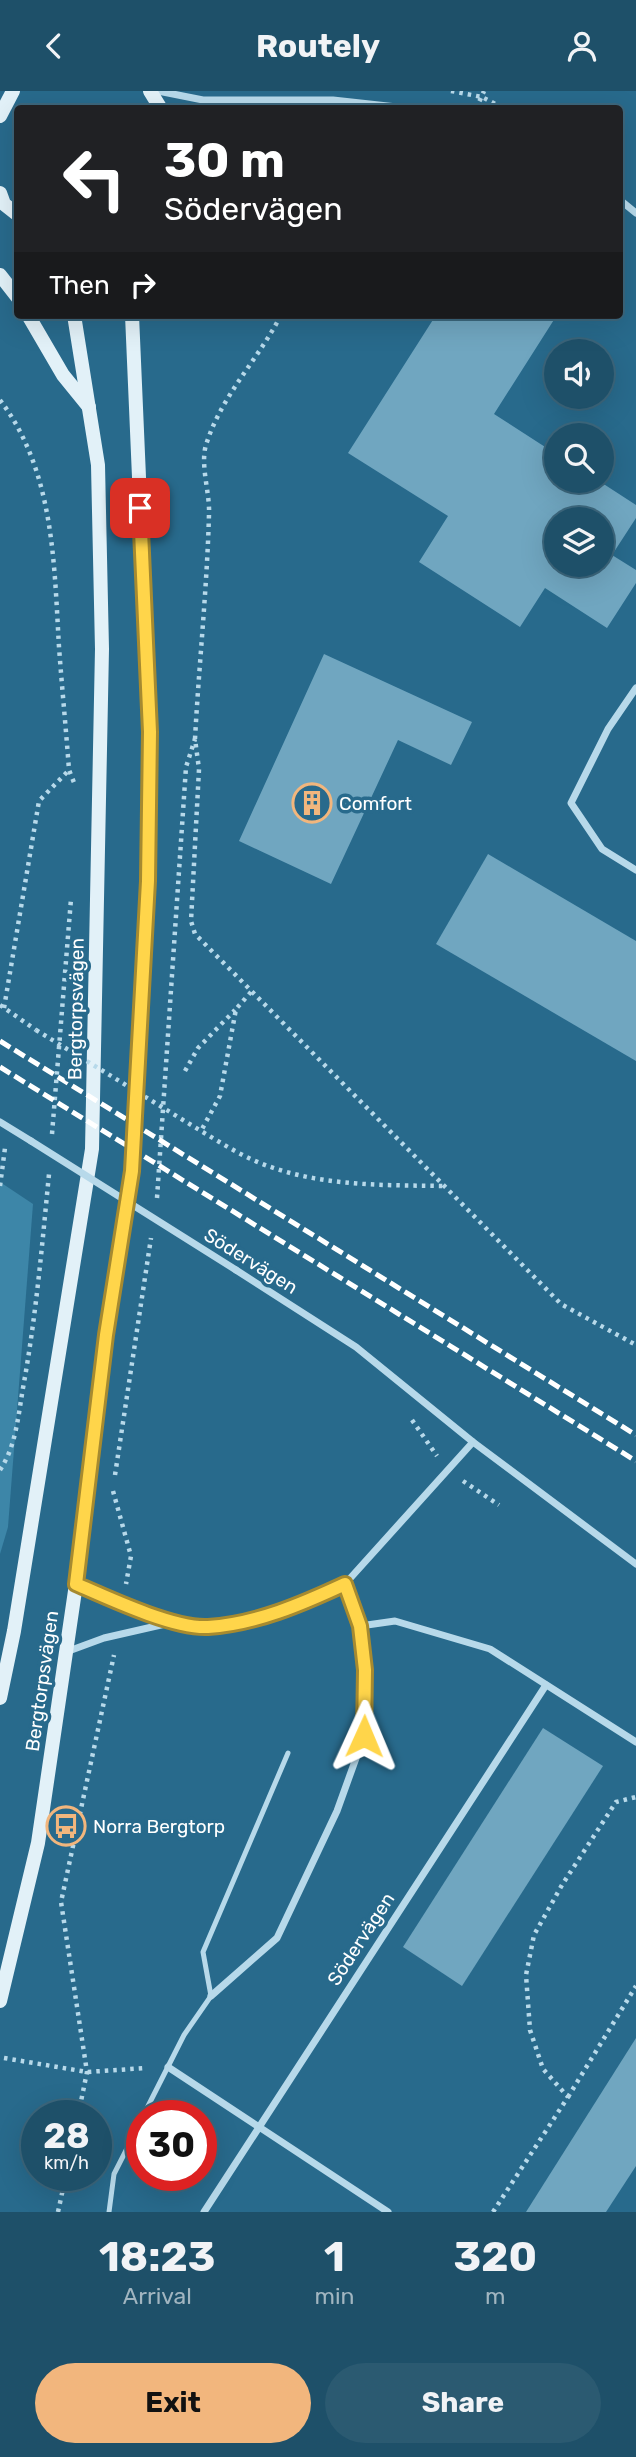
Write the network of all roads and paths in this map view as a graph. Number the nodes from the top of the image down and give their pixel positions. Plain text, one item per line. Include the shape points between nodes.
1 (13, 91) edge
2 (158, 91) edge
3 (451, 91) edge
4 (483, 94) edge
5 (380, 105) edge
6 (499, 105) edge
7 (0, 116) edge
8 (0, 275) edge
9 (14, 293) edge
10 (30, 319) edge
11 (75, 319) edge
12 (132, 319) edge
13 (279, 319) edge
14 (0, 400) edge
15 (89, 408) junction
16 (636, 688) edge
17 (195, 739) junction
18 (69, 770) junction
19 (74, 797) dead end
20 (636, 870) edge
21 (71, 890) dead end
22 (251, 992) junction
23 (2, 1006) edge
24 (236, 1009) junction
25 (185, 1071) dead end
26 (0, 1122) edge
27 (201, 1131) junction
28 (5, 1143) dead end
29 (51, 1145) dead end
30 (49, 1172) dead end
31 (0, 1185) edge
32 (447, 1186) junction
33 (155, 1209) dead end
34 (151, 1236) dead end
35 (636, 1345) edge
36 (408, 1414) dead end
37 (473, 1442) junction
38 (0, 1470) edge
39 (448, 1471) junction
40 (499, 1505) dead end
41 (636, 1564) edge
42 (76, 1584) junction
43 (345, 1584) junction
44 (123, 1603) junction
45 (175, 1622) junction
46 (360, 1626) junction
47 (117, 1636) junction
48 (66, 1652) junction
49 (546, 1685) junction
50 (0, 1698) edge
51 (636, 1742) edge
52 (288, 1753) dead end
53 (636, 1797) edge
54 (636, 1986) edge
55 (211, 1996) junction
56 (0, 2001) edge
57 (4, 2058) dead end
58 (168, 2067) junction
59 (87, 2072) junction
60 (568, 2097) junction
61 (81, 2100) edge
62 (152, 2100) edge
63 (258, 2127) junction
64 (126, 2150) edge
65 (63, 2191) edge
66 (58, 2212) edge
67 (110, 2212) edge
68 (204, 2212) edge
69 (388, 2212) edge
70 (493, 2212) edge

1 - 7 main road
2 - 5 street via 203,100 333,100
3 - 4 path
4 - 6 path
8 - 9 main road
10 - 15 main road via 63,375
11 - 15 main road, Bergtorpsvägen
12 - 42 main road, Bergtorpsvägen via 150,732 148,881 132,1171 106,1335
13 - 17 path via 220,411 204,449 209,511
14 - 18 path via 30,449 44,493 54,559
15 - 50 main road, Bergtorpsvägen via 99,465 102,649 92,1149
16 - 20 street via 608,729 571,803 602,849
17 - 22 path via 199,769 191,921 195,934
17 - 33 path via 186,767
18 - 19 path
18 - 23 path via 39,801
21 - 29 path
22 - 24 path
22 - 32 path
23 - 27 path, bridge
24 - 25 path via 198,1048
24 - 27 path via 220,1096
26 - 37 street, Södervägen, bridge via 356,1347
27 - 32 path via 253,1160 292,1173 352,1185
28 - 31 path
30 - 38 path via 34,1325 16,1430
32 - 35 path via 561,1304
34 - 44 path via 113,1492 131,1556
36 - 39 path
37 - 39 street
37 - 41 street, Södervägen
39 - 40 path
39 - 43 street
42 - 44 street
42 - 48 main road, Bergtorpsvägen
43 - 45 street via 265,1617 206,1627
43 - 46 street
44 - 45 street
45 - 47 street
46 - 49 street via 395,1621 490,1649
46 - 55 street via 364,1736 337,1811 277,1938
47 - 48 street
47 - 59 path via 61,1902
48 - 56 main road, Bergtorpsvägen via 38,1843
49 - 51 street
49 - 63 street, Södervägen
52 - 55 lane via 203,1951
53 - 60 path via 616,1803 534,1935 526,1975 530,2030 543,2069
54 - 60 path
55 - 58 lane
57 - 59 path
58 - 59 path
58 - 62 lane
58 - 63 street
59 - 61 path
60 - 70 path
63 - 68 street, Södervägen
63 - 69 street
64 - 67 lane via 114,2174
65 - 66 path

